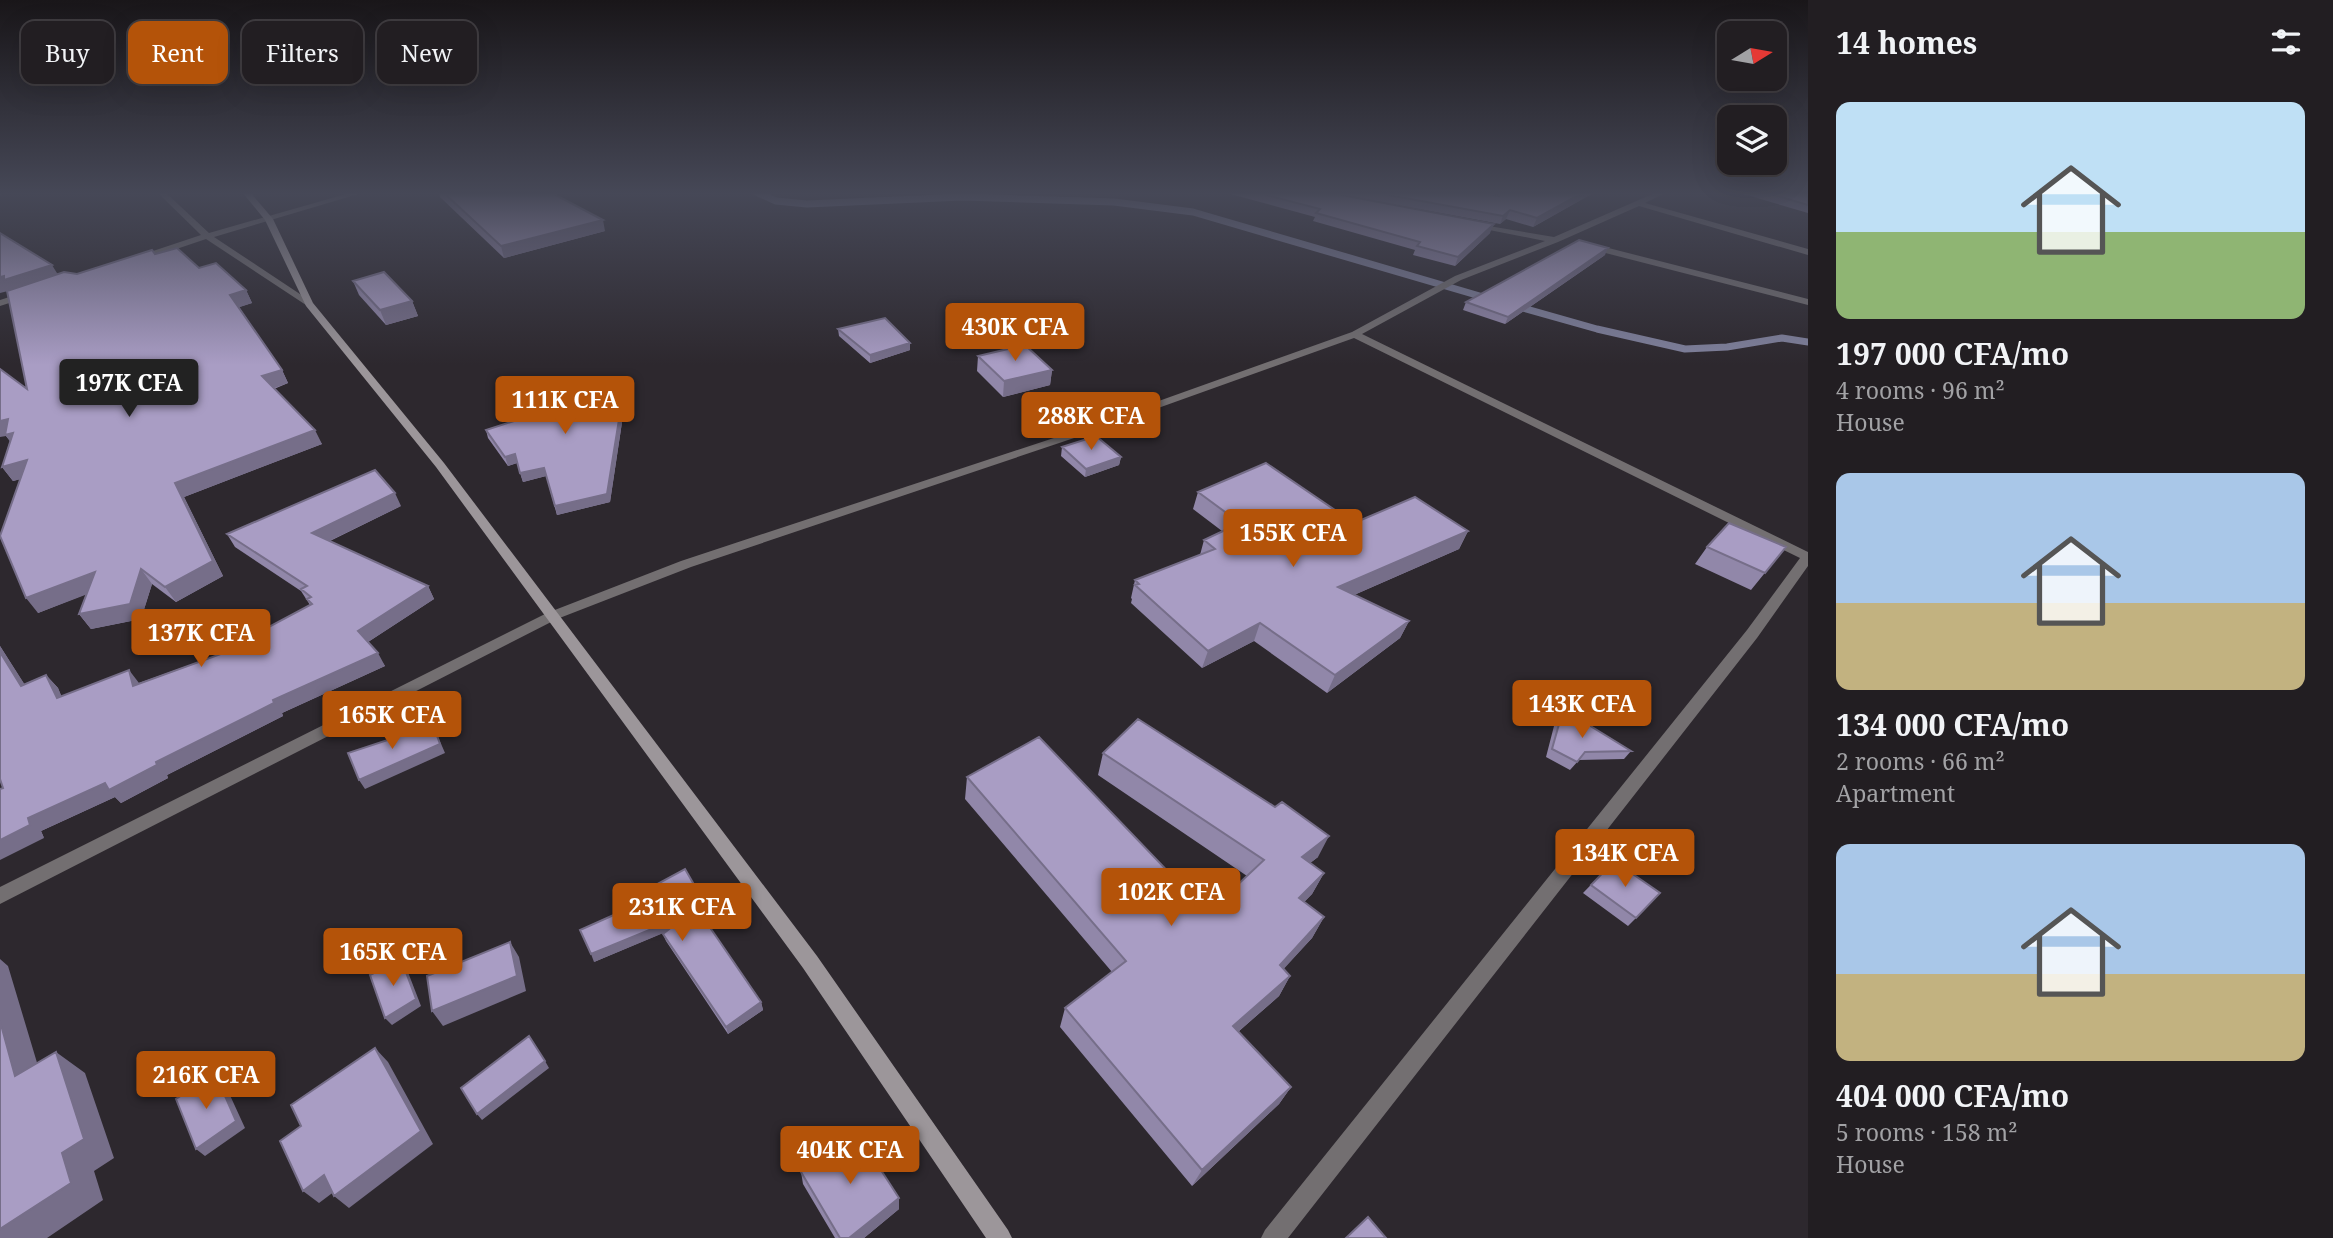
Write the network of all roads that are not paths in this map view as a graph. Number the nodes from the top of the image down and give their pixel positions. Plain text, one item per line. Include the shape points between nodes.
1 (167, 250) edge
2 (228, 250) edge
3 (283, 250) edge
4 (1530, 250) edge
5 (1601, 250) edge
6 (134, 261) edge
7 (36, 292) edge
8 (1808, 302) edge
9 (0, 303) edge
10 (309, 304) junction
11 (1355, 334) junction
12 (1808, 557) edge
13 (552, 616) junction
14 (0, 896) edge
15 (1000, 1238) edge
16 (1273, 1238) edge

1 - 6 street
2 - 10 street
3 - 10 main road
4 - 11 street via 1433,290
5 - 8 street
7 - 9 street
10 - 13 main road via 440,465
11 - 12 street
11 - 13 street via 1076,434 686,564
12 - 16 street via 1752,634
13 - 14 street
13 - 15 main road via 810,962

